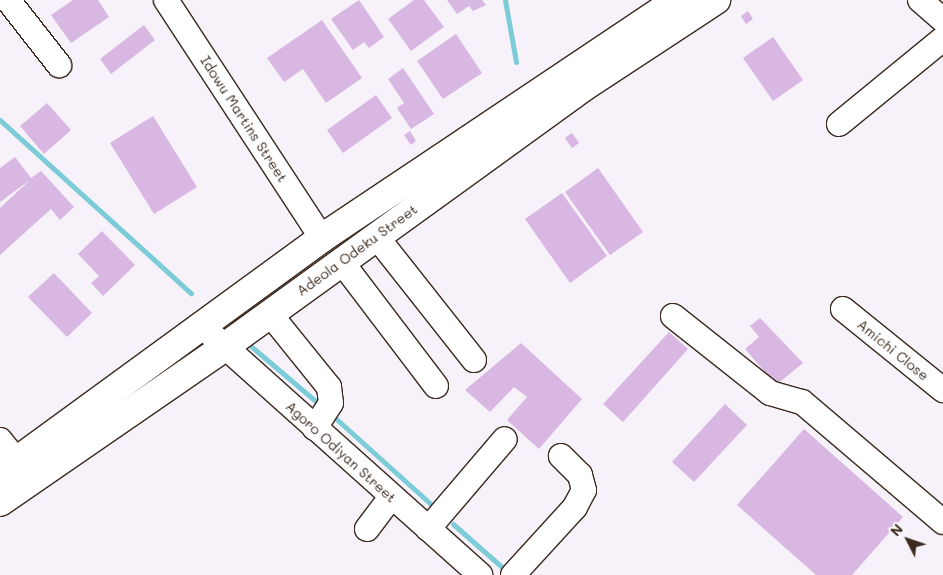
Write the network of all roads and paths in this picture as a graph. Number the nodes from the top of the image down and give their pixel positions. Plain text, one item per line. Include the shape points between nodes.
1 (8, 0) edge
2 (166, 0) edge
3 (920, 0) edge
4 (696, 3) edge
5 (943, 20) edge
6 (943, 39) edge
7 (59, 65) dead end
8 (579, 78) junction
9 (839, 124) dead end
10 (376, 236) junction
11 (322, 238) junction
12 (341, 261) junction
13 (843, 310) dead end
14 (270, 314) junction
15 (673, 316) dead end
16 (202, 327) junction
17 (223, 348) junction
18 (474, 360) dead end
19 (436, 386) dead end
20 (943, 390) edge
21 (315, 428) junction
22 (505, 439) dead end
23 (0, 440) edge
24 (561, 456) dead end
25 (8, 467) edge
26 (391, 497) junction
27 (0, 502) edge
28 (943, 522) edge
29 (367, 529) dead end
30 (428, 529) junction
31 (480, 575) edge
32 (513, 575) edge

1 - 7 street
2 - 11 street, Idowu Martins Street
3 - 5 street
4 - 8 main road, Adeola Odeku Street
6 - 9 street
8 - 10 main road, Adeola Odeku Street
8 - 11 main road, Adeola Odeku Street
10 - 12 main road, Adeola Odeku Street
10 - 18 street
11 - 16 main road, Adeola Odeku Street
12 - 14 main road, Adeola Odeku Street
12 - 19 street
13 - 20 street, Amichi Close
14 - 17 main road, Adeola Odeku Street
14 - 21 street via 329,387 331,403
15 - 28 street via 770,393 802,402
16 - 17 street, Agoro Odiyan Street
16 - 25 main road, Adeola Odeku Street
17 - 21 street, Agoro Odiyan Street
17 - 27 main road, Adeola Odeku Street
21 - 26 street, Agoro Odiyan Street
22 - 30 street
23 - 25 street
24 - 32 street via 580,475 584,490 575,507
26 - 29 street
26 - 30 street, Agoro Odiyan Street
30 - 31 street, Agoro Odiyan Street

